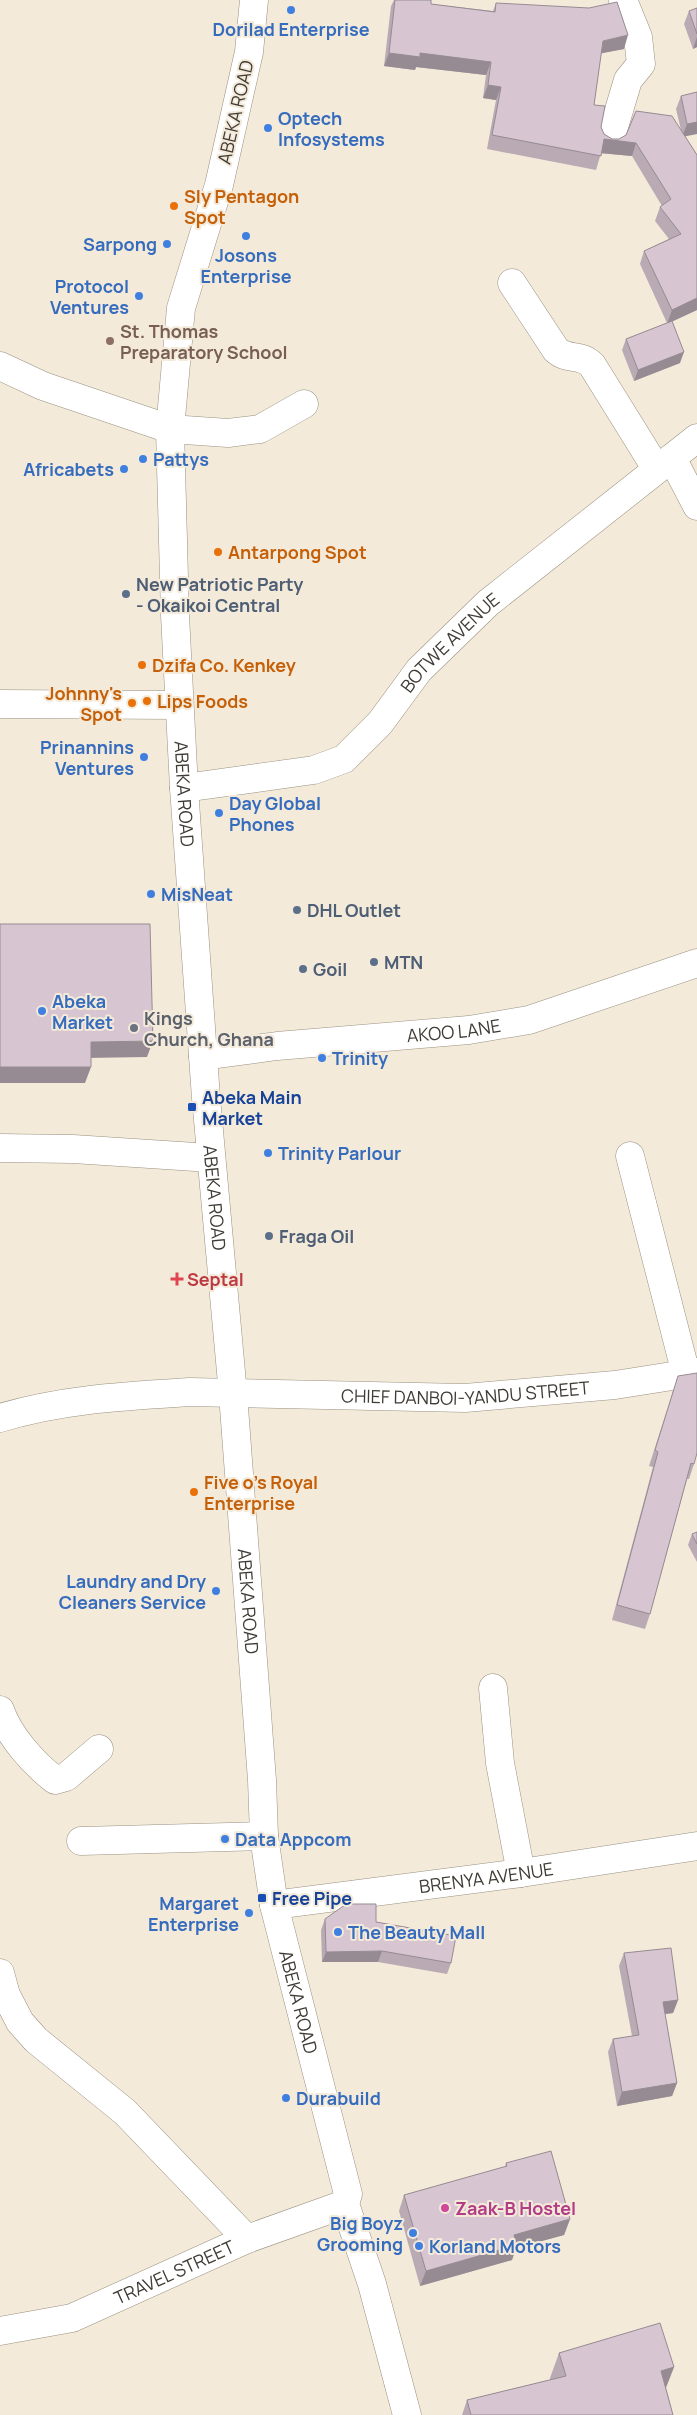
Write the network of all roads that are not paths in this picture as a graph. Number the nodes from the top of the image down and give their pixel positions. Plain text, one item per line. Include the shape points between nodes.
1 (254, 0) edge
2 (623, 0) edge
3 (611, 137) edge
4 (512, 283) dead end
5 (0, 366) edge
6 (304, 404) dead end
7 (170, 430) junction
8 (697, 438) edge
9 (664, 463) junction
10 (697, 506) edge
11 (0, 704) edge
12 (178, 705) junction
13 (184, 788) junction
14 (697, 963) edge
15 (203, 1056) junction
16 (0, 1148) edge
17 (630, 1156) dead end
18 (210, 1158) junction
19 (692, 1373) edge
20 (233, 1394) junction
21 (0, 1418) edge
22 (493, 1688) dead end
23 (0, 1710) edge
24 (99, 1749) dead end
25 (264, 1836) junction
26 (81, 1841) dead end
27 (697, 1846) edge
28 (521, 1873) junction
29 (274, 1905) junction
30 (0, 1972) edge
31 (345, 2204) junction
32 (248, 2239) junction
33 (0, 2331) edge
34 (407, 2415) edge

1 - 7 street, ABEKA ROAD via 249,52 219,185 181,308
2 - 3 street via 638,37 641,64 628,80
4 - 9 street via 556,350 562,356 586,358
5 - 7 street via 43,386
6 - 7 street via 260,429 228,433
7 - 12 street, ABEKA ROAD
8 - 9 street, BOTWE AVENUE
9 - 10 street
9 - 13 street, BOTWE AVENUE via 488,603 419,670 380,723 344,758 314,770
11 - 12 street
12 - 13 street, ABEKA ROAD
13 - 15 street, ABEKA ROAD
14 - 15 street, AKOO LANE via 528,1020 469,1030 277,1046
15 - 18 street, ABEKA ROAD
16 - 18 street
17 - 19 street
18 - 20 street, ABEKA ROAD
19 - 20 street, CHIEF DANBOI-YANDU STREET via 464,1398
20 - 21 street, CHIEF DANBOI-YANDU STREET via 190,1392 69,1402
20 - 25 street, ABEKA ROAD
22 - 28 street via 504,1790
23 - 24 street via 14,1736 43,1771 55,1780 66,1777
25 - 26 street
25 - 29 street, ABEKA ROAD
27 - 28 street, BRENYA AVENUE
28 - 29 street, BRENYA AVENUE
29 - 31 street, ABEKA ROAD via 348,2194
30 - 32 street via 6,1995 20,2022 36,2040 125,2112
31 - 32 street, TRAVEL STREET
31 - 34 street, ABEKA ROAD via 372,2284
32 - 33 street, TRAVEL STREET via 72,2318

